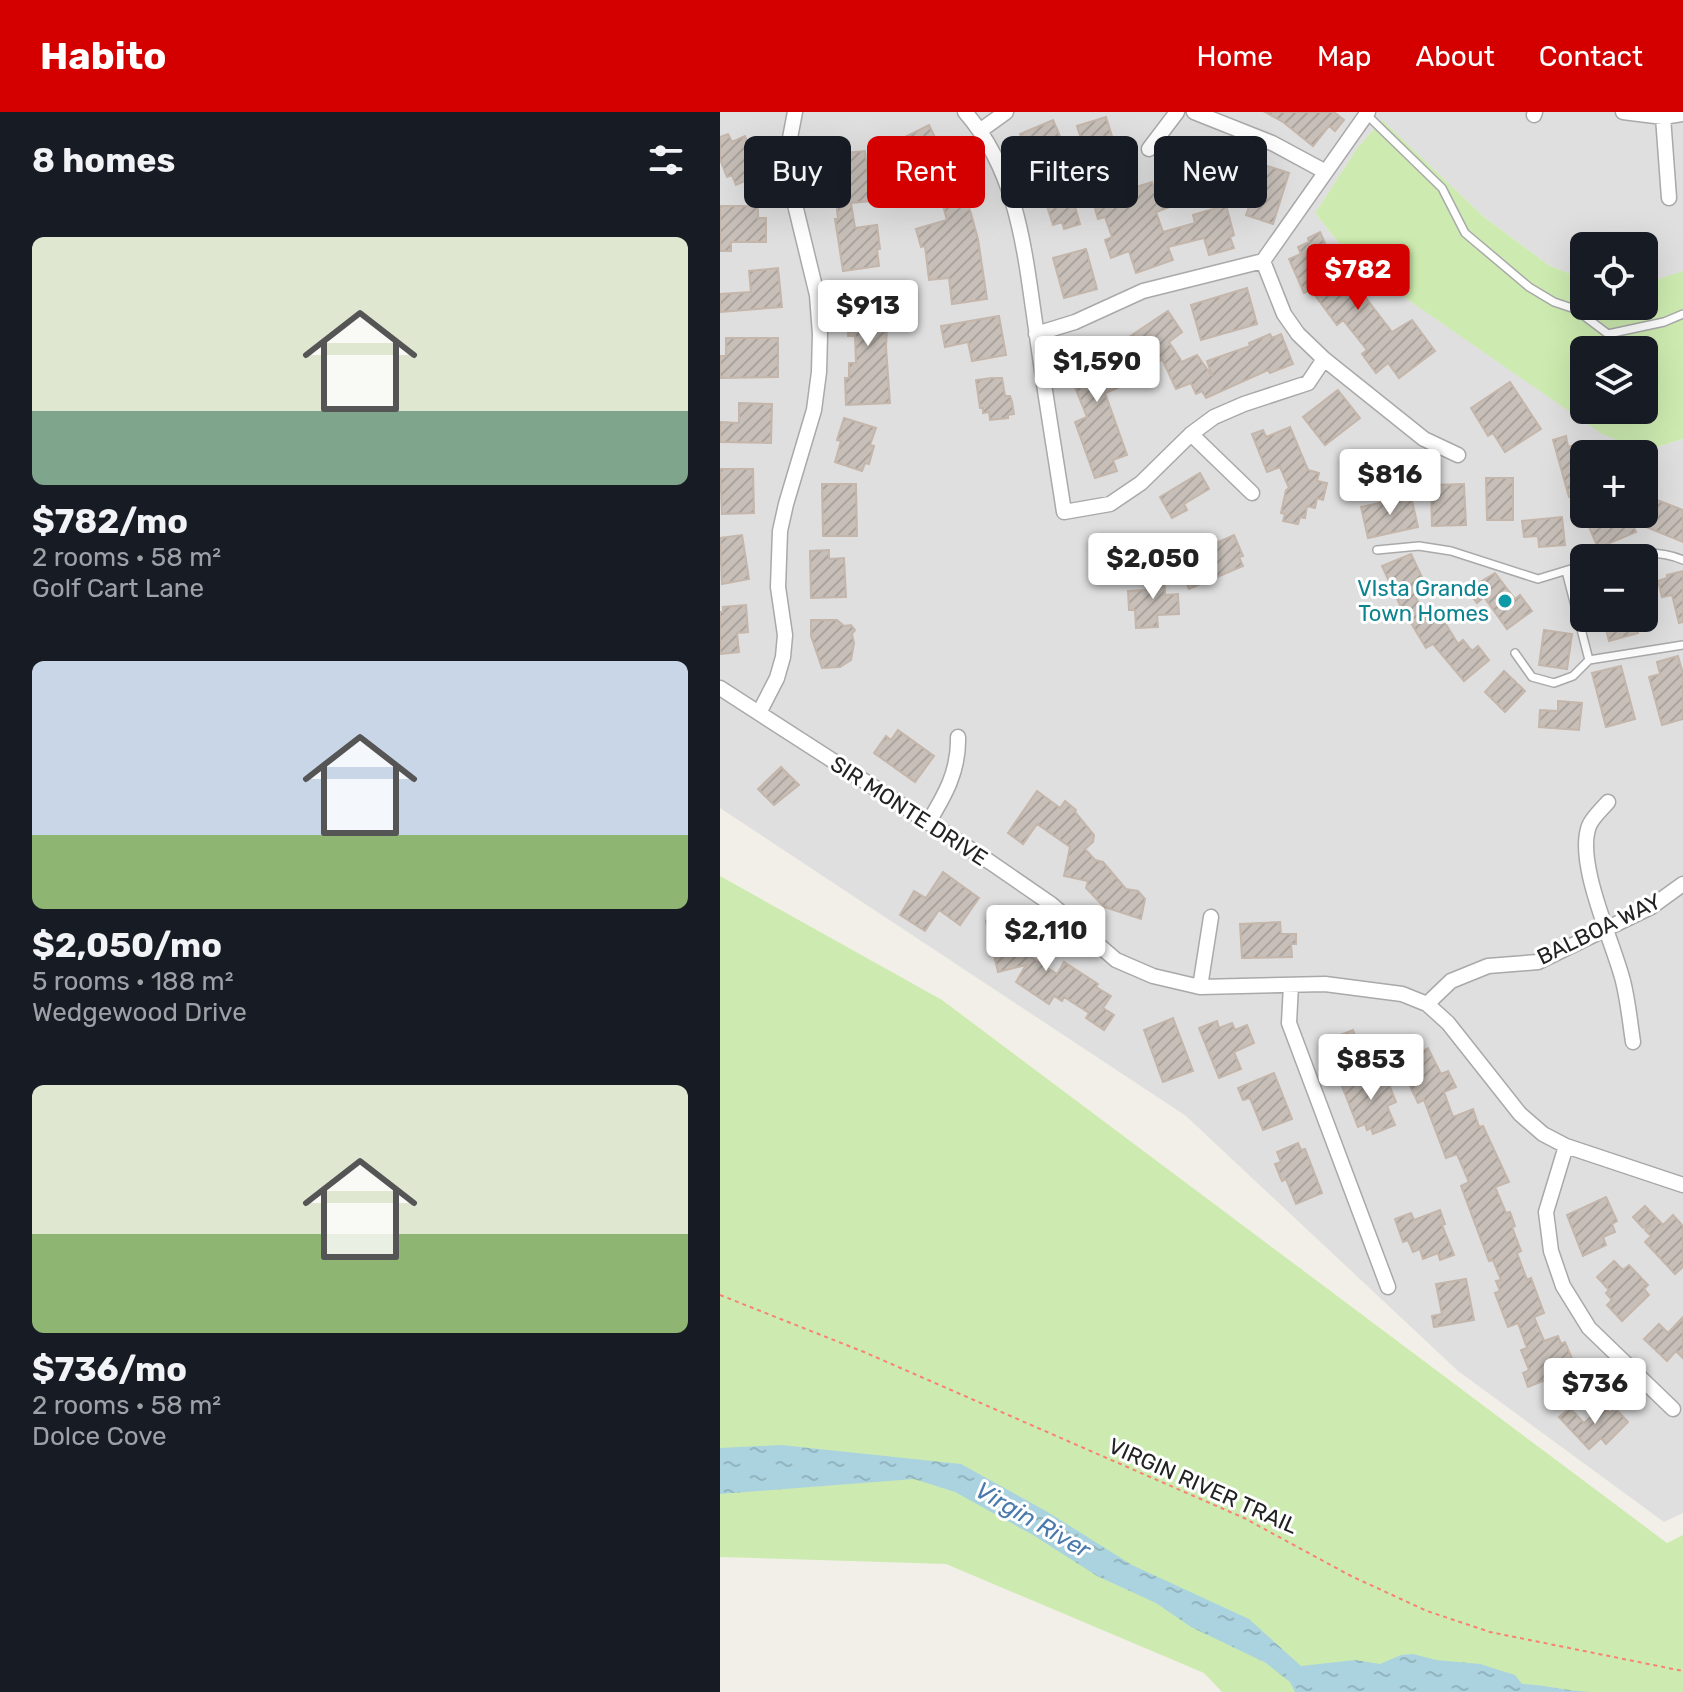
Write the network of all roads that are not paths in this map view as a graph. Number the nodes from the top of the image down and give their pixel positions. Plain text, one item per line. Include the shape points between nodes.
1 (795, 112) edge
2 (965, 112) edge
3 (1006, 112) edge
4 (1177, 112) edge
5 (1194, 112) edge
6 (1623, 112) edge
7 (1366, 113) edge
8 (1683, 114) edge
9 (1663, 117) junction
10 (981, 130) junction
11 (1149, 149) dead end
12 (1324, 171) junction
13 (1669, 198) dead end
14 (1263, 261) junction
15 (1683, 314) edge
16 (1036, 334) junction
17 (1324, 359) junction
18 (1191, 434) junction
19 (1458, 455) dead end
20 (1252, 493) dead end
21 (1377, 550) dead end
22 (1658, 553) edge
23 (1683, 560) edge
24 (1570, 570) edge
25 (1566, 571) junction
26 (1683, 645) edge
27 (1515, 653) dead end
28 (1589, 660) junction
29 (720, 688) edge
30 (759, 713) junction
31 (958, 737) dead end
32 (1608, 802) dead end
33 (928, 823) junction
34 (1681, 890) edge
35 (1211, 917) dead end
36 (1606, 931) junction
37 (1291, 985) junction
38 (1200, 987) junction
39 (1427, 1004) junction
40 (1633, 1042) dead end
41 (1566, 1146) junction
42 (1683, 1185) edge
43 (1388, 1287) dead end
44 (1673, 1409) dead end

1 - 30 street via 789,180 817,295 819,372 814,410 780,531 783,657
2 - 10 street
3 - 10 street
4 - 11 street
5 - 12 street via 1272,143
6 - 9 street
7 - 12 street
7 - 15 lane via 1442,188 1465,233 1529,287 1575,309 1608,334
8 - 9 street
9 - 13 street
10 - 16 street via 1007,184 1025,248
12 - 14 street
14 - 16 street via 1143,291
14 - 17 street via 1284,314
16 - 18 street via 1064,512 1110,504 1141,483
17 - 18 street via 1308,383 1214,417
17 - 19 street via 1424,439
18 - 20 street
21 - 25 lane via 1419,546 1451,551 1538,579
22 - 23 lane
24 - 25 lane
25 - 28 lane
26 - 28 lane
27 - 28 lane via 1532,677 1554,683 1573,676
29 - 30 street, SIR MONTE DRIVE
30 - 33 street, SIR MONTE DRIVE
31 - 33 street via 954,775
32 - 36 street via 1589,824 1586,841
33 - 38 street, SIR MONTE DRIVE via 1051,904 1116,960
34 - 36 street, BALBOA WAY
35 - 38 street
36 - 39 street, BALBOA WAY via 1538,962 1488,966 1463,976
36 - 40 street via 1623,979
37 - 38 street, SIR MONTE DRIVE
37 - 39 street, SIR MONTE DRIVE via 1402,994
37 - 43 street via 1289,1023
39 - 41 street, SIR MONTE DRIVE via 1520,1114
41 - 42 street, SIR MONTE DRIVE
41 - 44 street via 1546,1212 1563,1286 1589,1328

